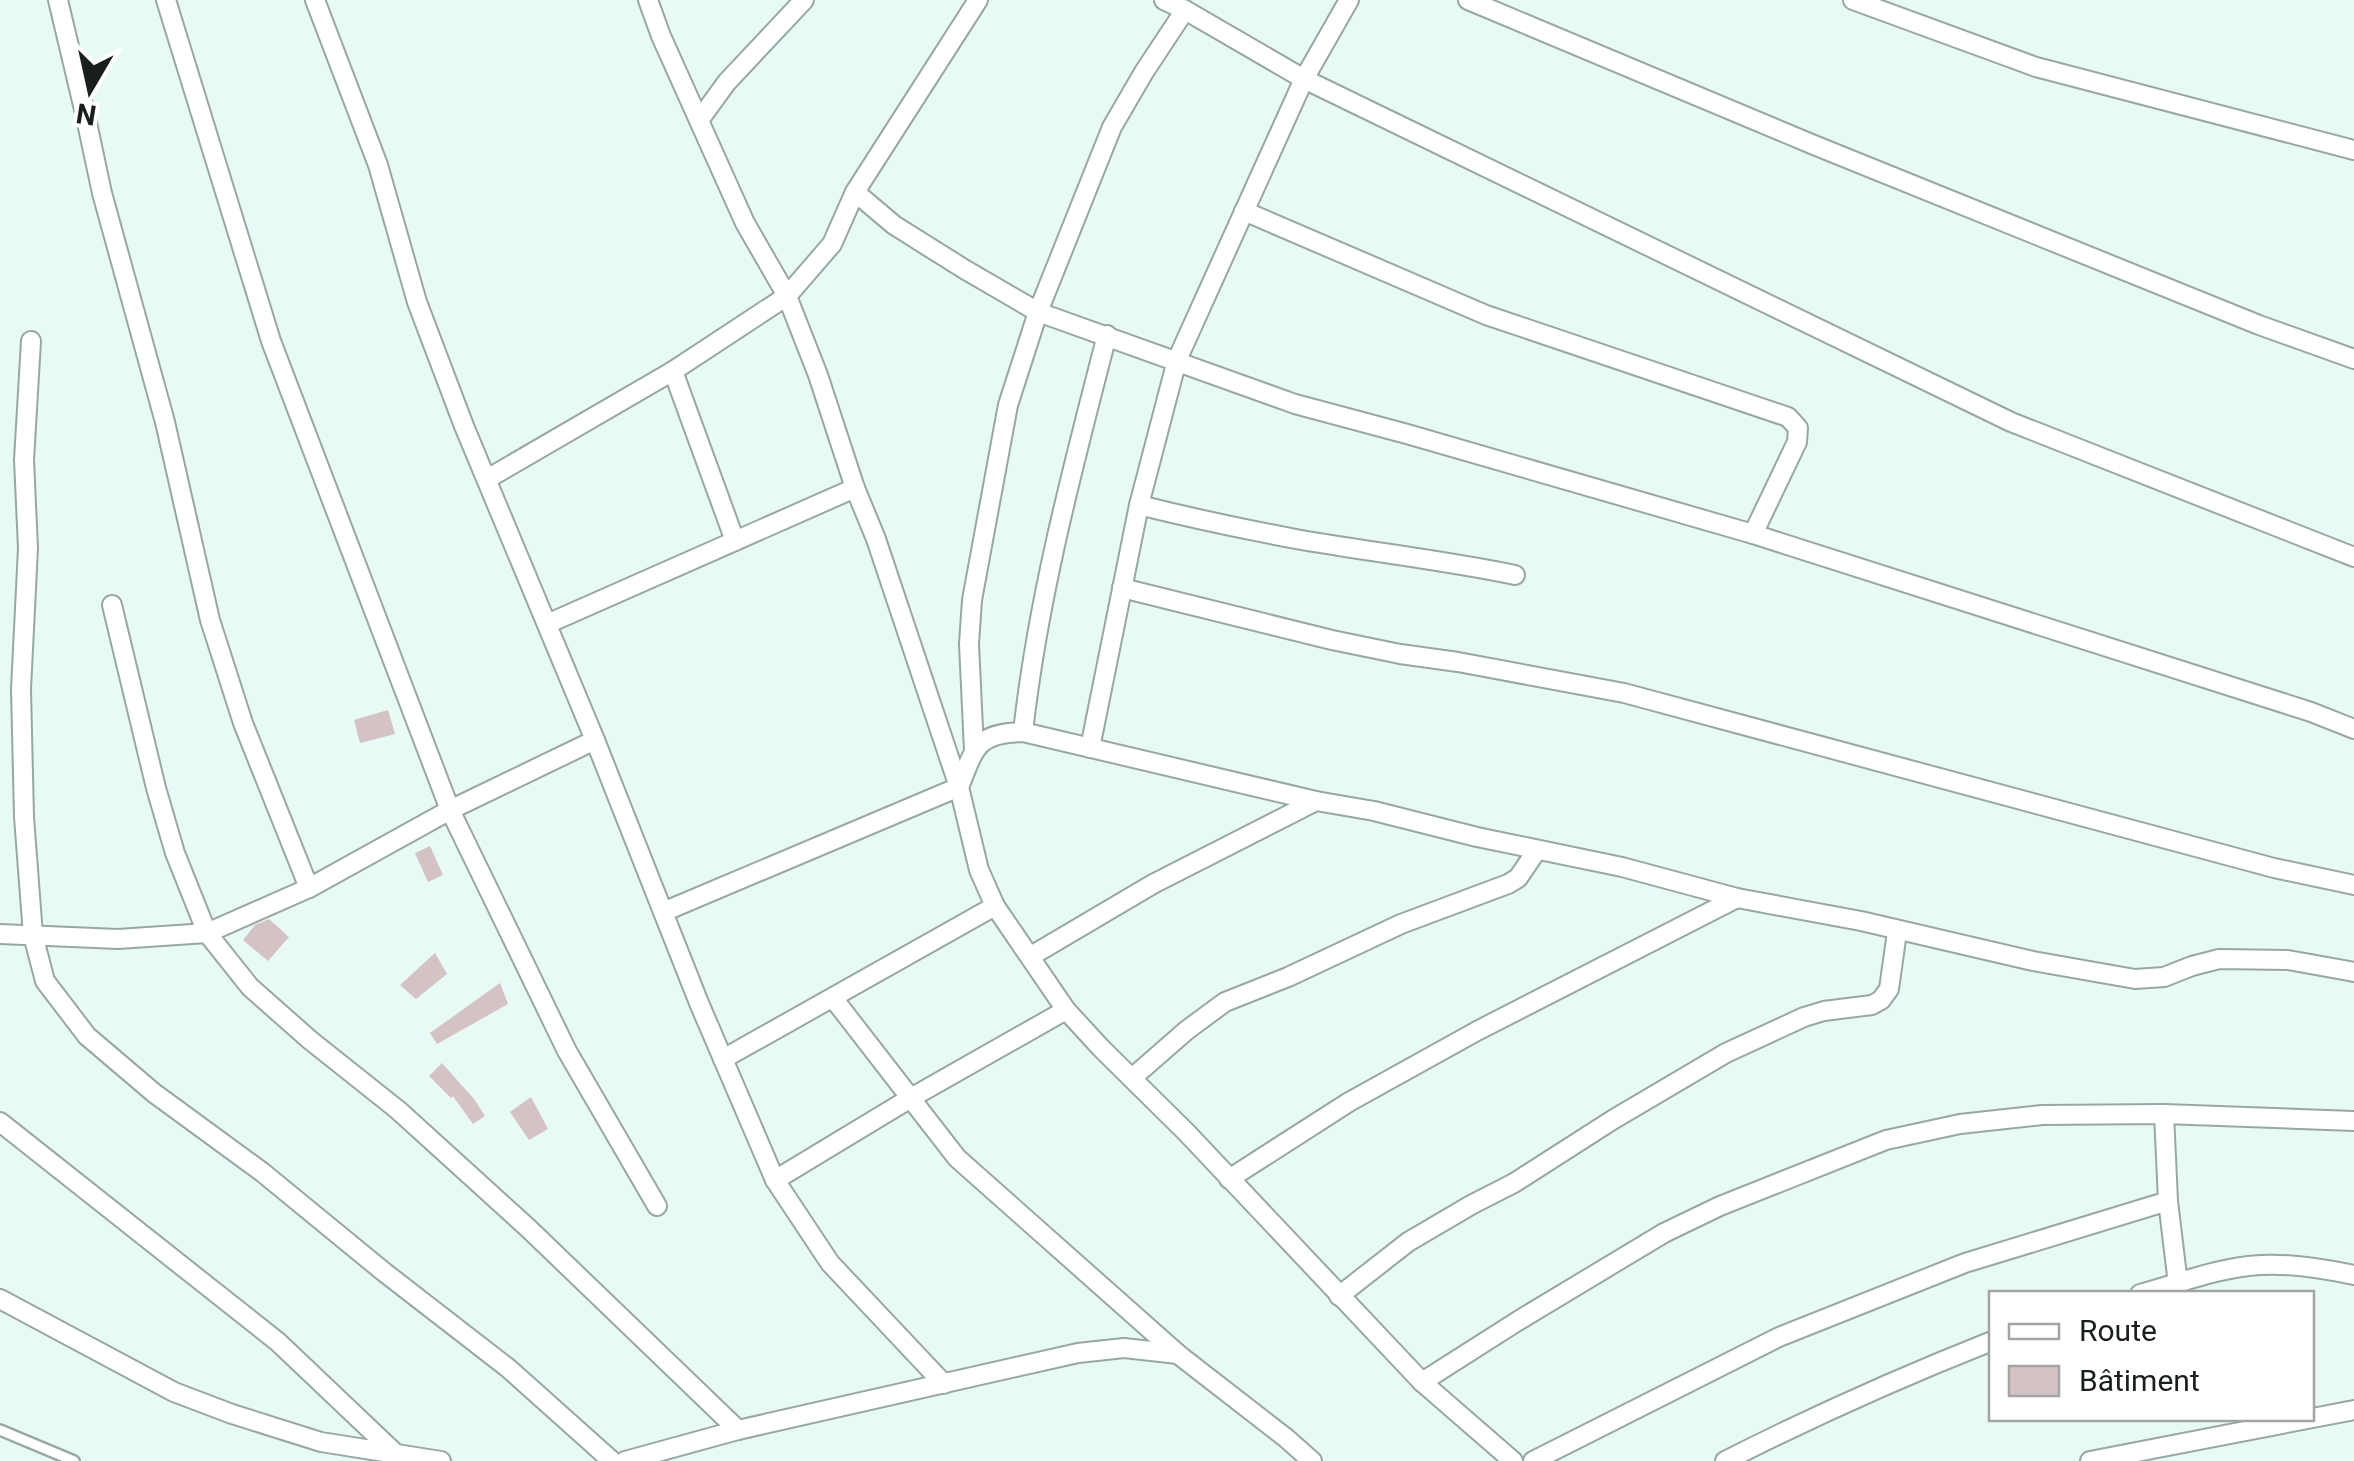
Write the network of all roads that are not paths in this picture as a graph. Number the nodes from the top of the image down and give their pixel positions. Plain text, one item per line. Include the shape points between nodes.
1 (58, 0) edge
2 (166, 0) edge
3 (315, 0) edge
4 (648, 0) edge
5 (804, 0) edge
6 (978, 0) edge
7 (1164, 0) edge
8 (1349, 0) edge
9 (1468, 0) edge
10 (1853, 0) edge
11 (1185, 10) junction
12 (1304, 79) junction
13 (700, 118) junction
14 (2354, 150) edge
15 (856, 192) junction
16 (1244, 212) junction
17 (787, 296) junction
18 (1038, 312) junction
19 (1108, 336) junction
20 (31, 341) dead end
21 (2354, 358) edge
22 (1176, 360) junction
23 (673, 371) junction
24 (486, 479) junction
25 (855, 488) junction
26 (1139, 504) junction
27 (1752, 534) junction
28 (735, 540) junction
29 (2354, 557) edge
30 (1515, 576) dead end
31 (1122, 588) junction
32 (112, 605) dead end
33 (547, 624) junction
34 (2354, 730) edge
35 (1023, 732) junction
36 (596, 740) junction
37 (1090, 748) junction
38 (974, 750) junction
39 (960, 788) junction
40 (1316, 801) junction
41 (450, 810) junction
42 (1537, 850) junction
43 (2354, 885) edge
44 (309, 888) junction
45 (1737, 898) junction
46 (995, 906) junction
47 (663, 912) junction
48 (1897, 932) junction
49 (207, 933) junction
50 (0, 934) edge
51 (33, 935) junction
52 (1031, 956) junction
53 (2354, 972) edge
54 (834, 998) junction
55 (1066, 1010) junction
56 (723, 1059) junction
57 (1132, 1078) junction
58 (909, 1099) junction
59 (2164, 1114) junction
60 (2354, 1121) edge
61 (0, 1122) edge
62 (1229, 1179) junction
63 (775, 1180) junction
64 (2168, 1201) junction
65 (657, 1206) dead end
66 (2354, 1275) edge
67 (2178, 1284) junction
68 (2151, 1291) edge
69 (1339, 1296) junction
70 (2, 1304) edge
71 (1989, 1342) edge
72 (1179, 1354) junction
73 (1422, 1382) junction
74 (944, 1384) junction
75 (2354, 1410) edge
76 (2314, 1418) edge
77 (2297, 1421) edge
78 (0, 1430) edge
79 (738, 1430) junction
80 (398, 1455) junction
81 (74, 1461) edge
82 (441, 1461) edge
83 (612, 1461) edge
84 (625, 1461) edge
85 (1312, 1461) edge
86 (1513, 1461) edge
87 (1533, 1461) edge
88 (1725, 1461) edge
89 (2090, 1461) edge

1 - 44 street via 210,620
2 - 41 street via 271,341
3 - 24 street via 378,165 417,302
4 - 13 street
5 - 13 street
6 - 15 street
7 - 11 street
8 - 12 street
9 - 21 street
10 - 14 street via 2036,66
11 - 12 street
11 - 18 street via 1112,127
12 - 16 street
12 - 29 street via 2011,422
13 - 17 street via 745,224
15 - 17 street via 832,244
15 - 18 street via 936,253
16 - 22 street
16 - 27 street via 1486,314 1788,418 1798,428 1797,442
17 - 23 street
17 - 25 street
18 - 19 street
18 - 38 street via 1008,405 974,582
19 - 22 street
19 - 35 street via 1049,568
20 - 51 street via 21,690
22 - 26 street
22 - 27 street via 1295,404
23 - 24 street
23 - 28 street
24 - 33 street
25 - 28 street
25 - 39 street
26 - 30 street
26 - 31 street
27 - 34 street
28 - 33 street
31 - 37 street
31 - 43 street via 1349,644 1624,693
32 - 49 street via 175,854
33 - 36 street
35 - 37 street
35 - 38 street via 999,733
36 - 41 street
36 - 47 street
37 - 40 street
38 - 39 street
39 - 46 street via 979,870
39 - 47 street
40 - 42 street
40 - 52 street
41 - 44 street
41 - 65 street via 567,1052
42 - 45 street
42 - 57 street via 1508,884 1226,1002
44 - 49 street
45 - 48 street
45 - 62 street via 1461,1040
46 - 52 street
46 - 54 street
47 - 56 street
48 - 53 street via 2135,979 2218,959 2288,960
48 - 69 street via 1882,1000 1804,1017 1726,1054 1408,1242
49 - 51 street
49 - 79 street via 250,987 528,1228
50 - 51 street
51 - 83 street via 46,981 86,1036 508,1368
52 - 55 street
54 - 56 street
54 - 58 street
55 - 57 street
55 - 58 street
56 - 63 street
57 - 62 street
58 - 63 street
58 - 72 street via 956,1158
59 - 60 street
59 - 64 street
59 - 73 street via 2042,1115 1886,1140 1664,1233
61 - 80 street via 278,1342
62 - 69 street
63 - 74 street via 830,1263
64 - 67 street
64 - 87 street via 1965,1263 1779,1336
66 - 67 street via 2262,1265
67 - 68 street
69 - 73 street
70 - 80 street via 174,1392 320,1442
71 - 88 street
72 - 74 street via 1124,1348 1078,1353
72 - 85 street
73 - 86 street
74 - 79 street
75 - 76 street
77 - 89 street
78 - 81 lane
79 - 84 street
80 - 82 street

